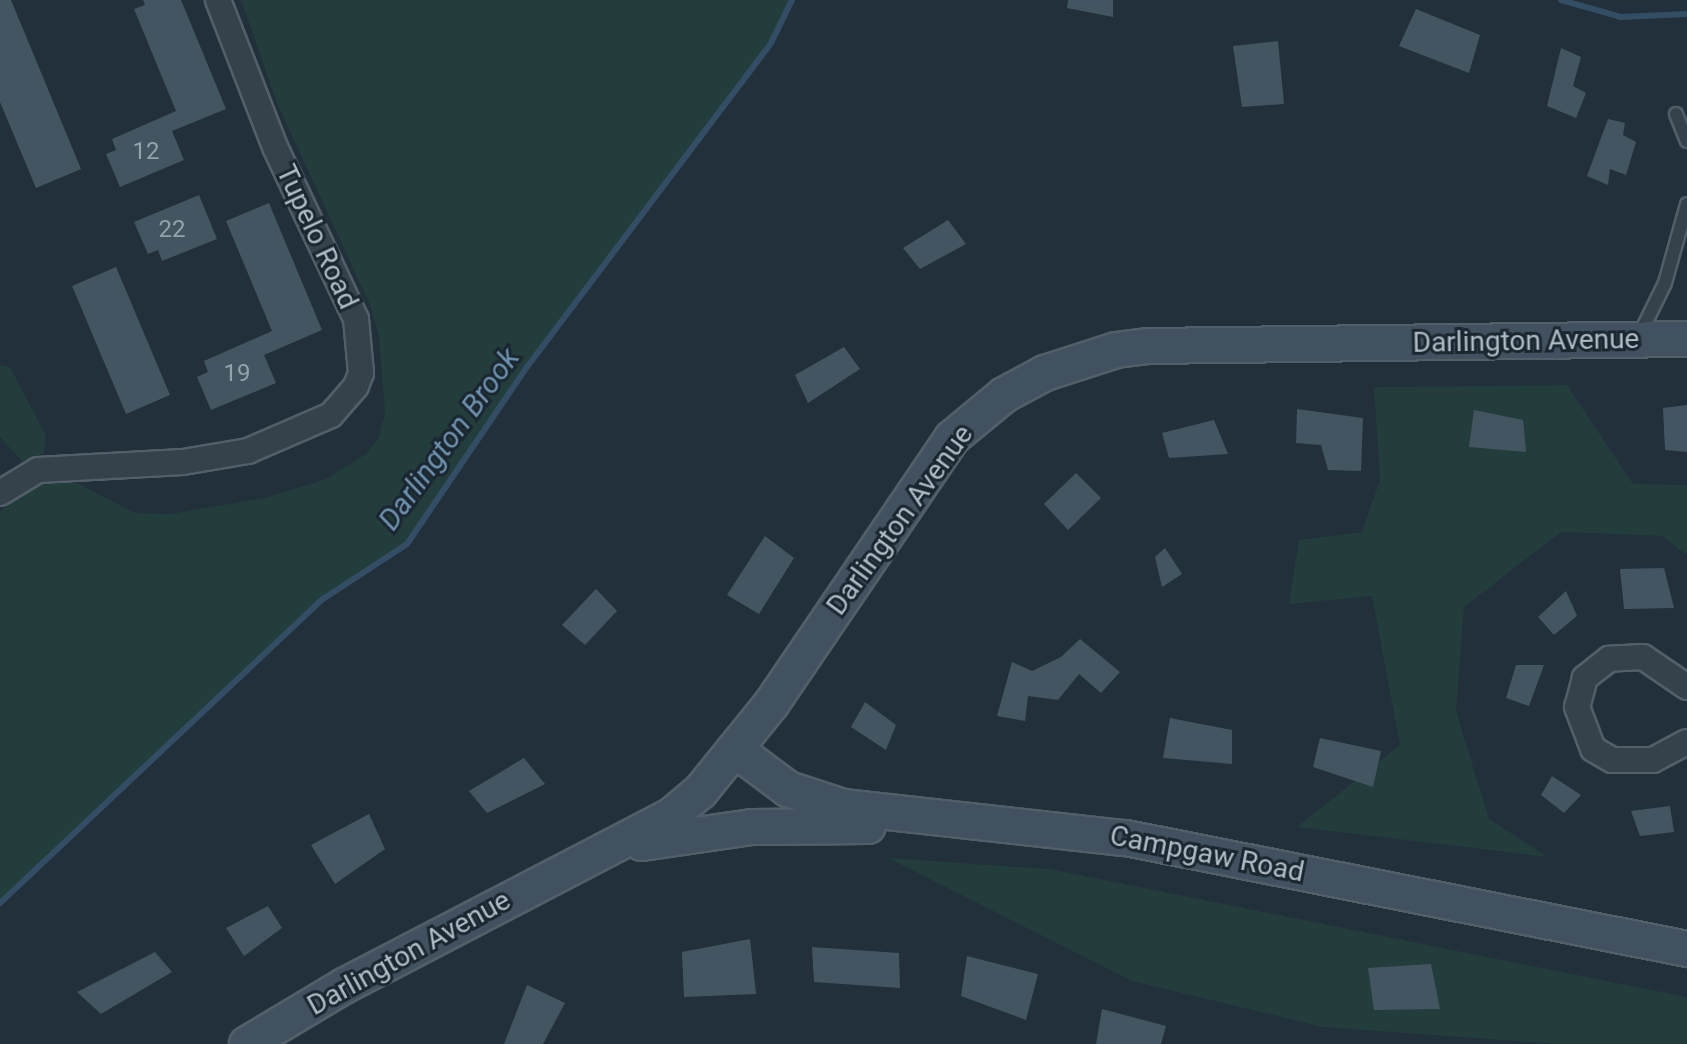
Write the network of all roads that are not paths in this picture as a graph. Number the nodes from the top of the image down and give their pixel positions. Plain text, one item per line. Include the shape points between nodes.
1 (218, 0) edge
2 (1676, 114) dead end
3 (1687, 141) edge
4 (1687, 204) edge
5 (1687, 339) edge
6 (1637, 340) junction
7 (0, 493) edge
8 (1687, 687) edge
9 (1687, 742) edge
10 (737, 751) junction
11 (966, 821) junction
12 (599, 852) junction
13 (1687, 949) edge
14 (247, 1044) edge

1 - 7 street, Tupelo Road via 275,147 356,319 361,373 356,386 331,415 248,451 183,462 38,470
2 - 3 lane
4 - 6 lane via 1665,283
5 - 6 main road, Darlington Avenue
6 - 10 main road, Darlington Avenue via 1149,346 1045,373 995,402 952,438
8 - 9 street via 1643,657 1609,659 1585,678 1577,707 1593,749 1612,760 1653,760
10 - 11 main road, Campgaw Road via 768,776 813,799
10 - 12 main road, Darlington Avenue via 671,816
11 - 12 main road via 721,830
11 - 13 main road, Campgaw Road via 1126,838
12 - 14 main road, Darlington Avenue via 344,986

